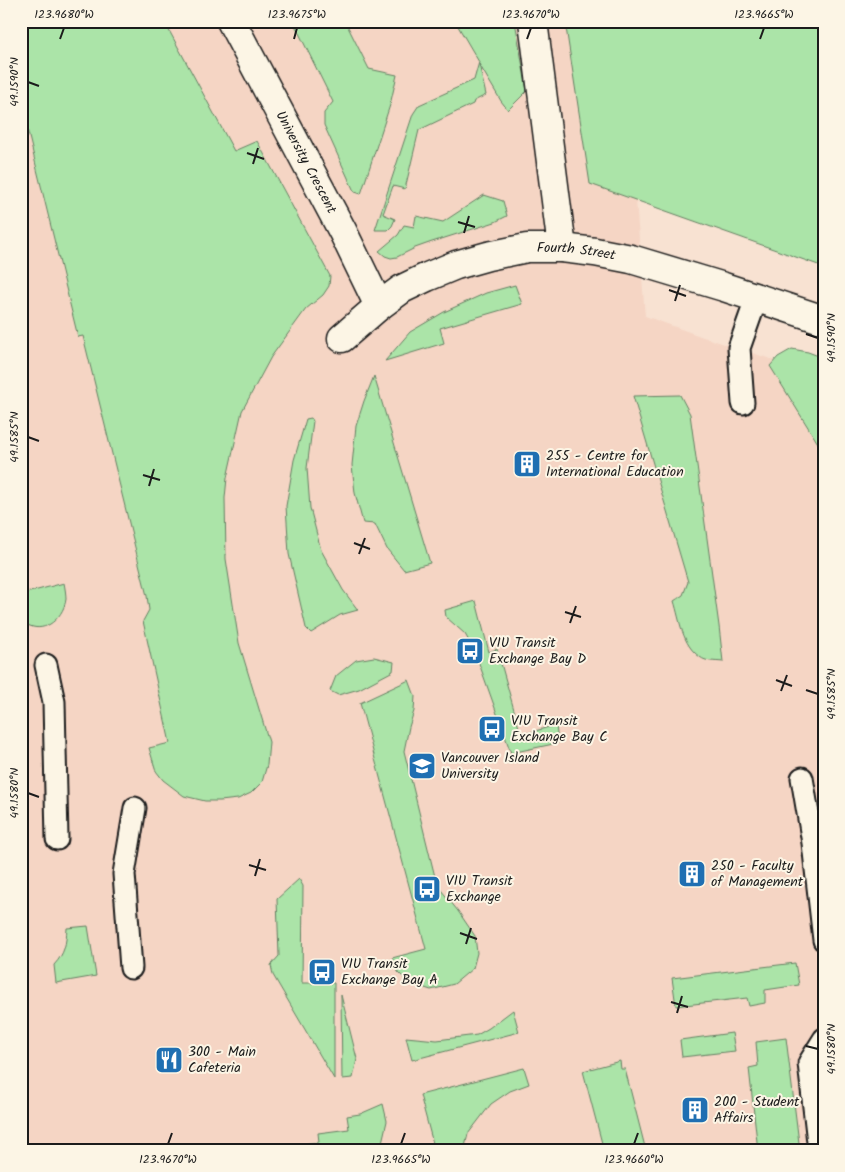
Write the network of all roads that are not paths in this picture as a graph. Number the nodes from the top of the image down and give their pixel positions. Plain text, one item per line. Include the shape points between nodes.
1 (231, 21) edge
2 (533, 21) edge
3 (562, 248) junction
4 (757, 297) junction
5 (378, 306) junction
6 (824, 320) edge
7 (342, 338) dead end
8 (743, 403) dead end
9 (46, 665) dead end
10 (802, 778) dead end
11 (135, 808) dead end
12 (57, 838) dead end
13 (824, 940) edge
14 (131, 968) dead end
15 (824, 1039) edge
16 (820, 1151) edge

1 - 5 street, University Crescent via 343,232
2 - 3 street
3 - 4 street, Fourth Street via 631,258
3 - 5 street, Fourth Street via 517,249 456,265 402,289
4 - 6 street, Fourth Street
4 - 8 lane via 739,348
5 - 7 street, Fourth Street
9 - 12 lane via 54,702
10 - 13 lane
11 - 14 lane via 124,874
15 - 16 lane via 809,1063

